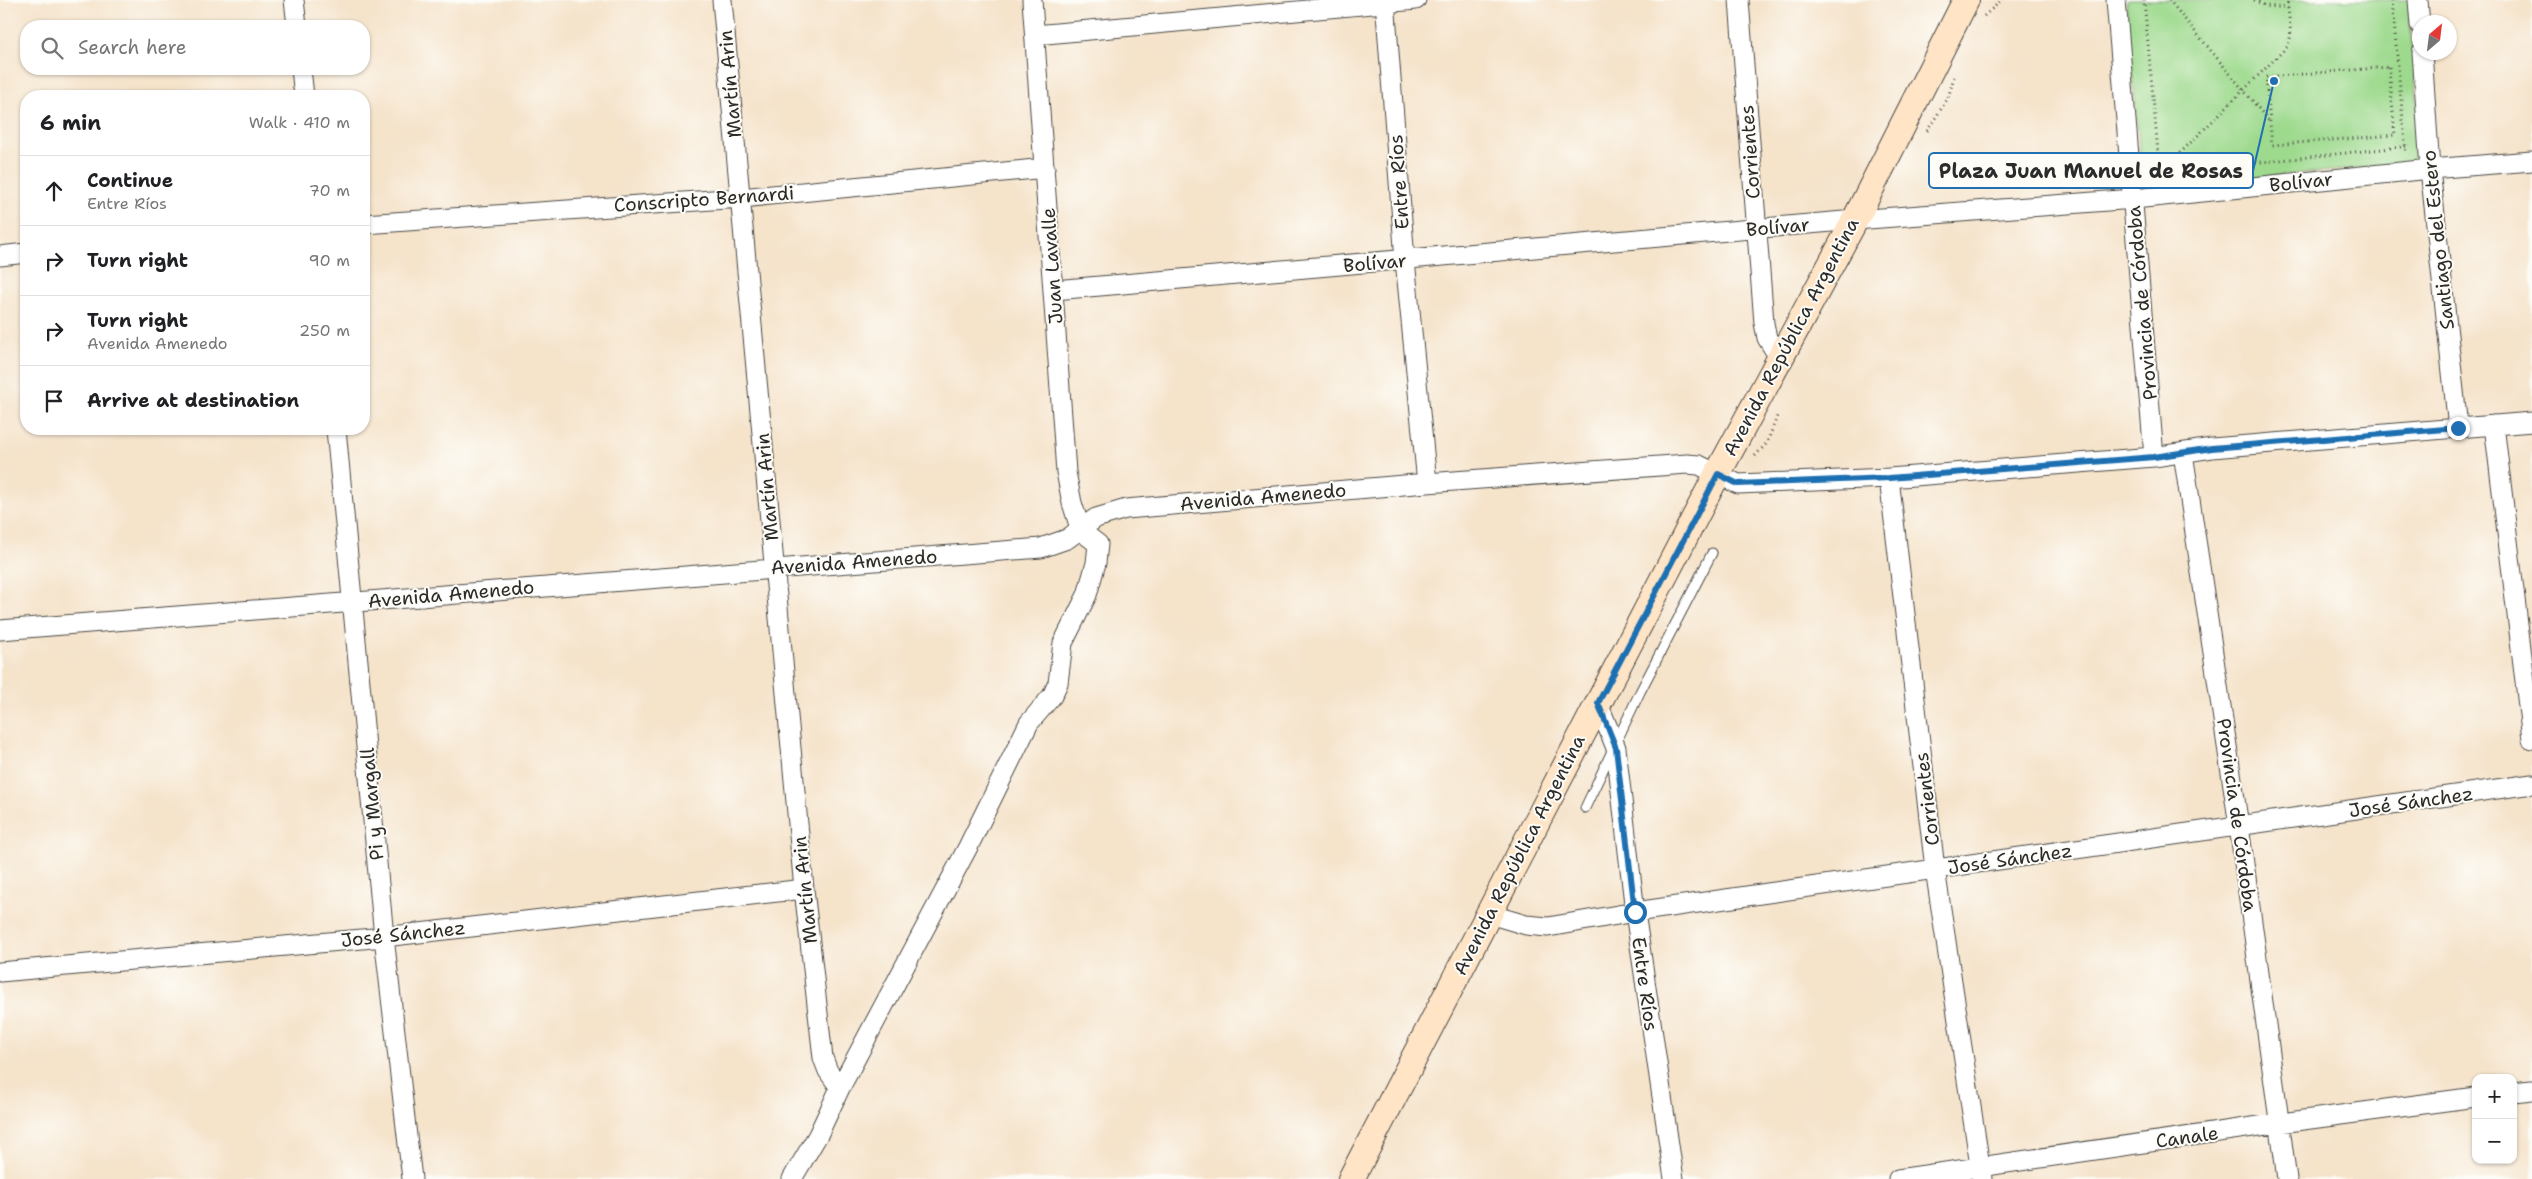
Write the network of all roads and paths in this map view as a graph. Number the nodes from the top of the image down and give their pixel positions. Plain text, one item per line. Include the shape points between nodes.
1 (294, 0) edge
2 (722, 0) edge
3 (1032, 0) edge
4 (1416, 0) edge
5 (1739, 0) edge
6 (1966, 0) edge
7 (2116, 0) edge
8 (2144, 0) edge
9 (2169, 0) edge
10 (2254, 0) edge
11 (2287, 0) edge
12 (2392, 0) edge
13 (2418, 0) edge
14 (1386, 1) edge
15 (2288, 8) junction
16 (2419, 15) edge
17 (296, 20) edge
18 (1035, 35) junction
19 (2423, 60) edge
20 (302, 75) edge
21 (303, 90) edge
22 (2244, 91) junction
23 (2392, 100) junction
24 (2401, 100) junction
25 (2270, 121) junction
26 (2429, 144) junction
27 (2406, 146) junction
28 (2532, 162) edge
29 (1044, 168) junction
30 (2430, 169) junction
31 (2408, 171) junction
32 (2160, 173) junction
33 (741, 198) junction
34 (2134, 199) junction
35 (1855, 220) junction
36 (370, 224) edge
37 (1756, 229) junction
38 (20, 254) edge
39 (0, 256) edge
40 (1405, 260) junction
41 (1054, 290) junction
42 (1780, 360) junction
43 (2532, 422) edge
44 (2494, 426) junction
45 (2458, 428) junction
46 (337, 435) edge
47 (2183, 452) junction
48 (2154, 457) junction
49 (1718, 474) junction
50 (1889, 478) junction
51 (1427, 483) junction
52 (1081, 531) junction
53 (1712, 552) dead end
54 (775, 568) junction
55 (353, 602) junction
56 (0, 630) edge
57 (1598, 703) junction
58 (2532, 739) edge
59 (1615, 745) junction
60 (2532, 784) edge
61 (1585, 808) dead end
62 (2239, 826) junction
63 (1935, 869) junction
64 (804, 889) junction
65 (1635, 912) junction
66 (1489, 914) junction
67 (384, 937) junction
68 (0, 972) edge
69 (840, 1088) junction
70 (2532, 1090) edge
71 (2517, 1092) edge
72 (2472, 1098) edge
73 (2280, 1123) junction
74 (1981, 1173) edge
75 (412, 1179) edge
76 (792, 1179) edge
77 (1351, 1179) edge
78 (1674, 1179) edge
79 (1898, 1179) edge
80 (2287, 1179) edge

1 - 17 street
2 - 33 street, Martín Arin
3 - 18 street, Juan Lavalle
4 - 14 street
5 - 37 street, Corrientes
6 - 35 main road, Avenida República Argentina
7 - 34 street, Provincia de Córdoba
8 - 32 path
9 - 22 path
10 - 15 path via 2266,6
11 - 15 path
12 - 24 path
13 - 16 street
14 - 18 street
14 - 40 street, Entre Ríos
15 - 22 path via 2291,35 2288,46
18 - 29 street, Juan Lavalle
19 - 26 street, Santiago del Estero
20 - 21 street
22 - 25 path
22 - 32 path
23 - 24 path
23 - 25 path via 2395,135 2272,145
23 - 25 path via 2389,68 2266,77
24 - 27 path
26 - 27 path
26 - 30 street, Santiago del Estero
27 - 31 path
27 - 32 path
28 - 30 street, Bolívar
29 - 33 street, Conscripto Bernardi
29 - 41 street, Juan Lavalle
30 - 31 street, Bolívar
30 - 45 street, Santiago del Estero
31 - 34 street, Bolívar
32 - 34 path
33 - 36 street, Conscripto Bernardi
33 - 54 street, Martín Arin
34 - 35 street, Bolívar
34 - 48 street, Provincia de Córdoba
35 - 37 street, Bolívar
35 - 42 main road, Avenida República Argentina
37 - 40 street, Bolívar
37 - 42 street, Corrientes via 1764,323
38 - 39 street
40 - 41 street, Bolívar
40 - 51 street, Entre Ríos
41 - 52 street, Juan Lavalle via 1066,472
42 - 49 main road, Avenida República Argentina
43 - 44 street, Avenida Amenedo
44 - 45 street, Avenida Amenedo
44 - 58 street
45 - 47 street, Avenida Amenedo
46 - 55 street, Pi y Margall
47 - 48 street, Avenida Amenedo
47 - 62 street, Provincia de Córdoba
48 - 50 street, Avenida Amenedo
49 - 50 street, Avenida Amenedo via 1738,484
49 - 51 street, Avenida Amenedo via 1699,465 1687,464
49 - 57 main road, Avenida República Argentina
50 - 63 street, Corrientes
51 - 52 street, Avenida Amenedo via 1126,509 1096,518
52 - 54 street, Avenida Amenedo via 1041,548
52 - 69 street via 1098,544 1099,552 1086,595 1063,643 1058,683 1052,696 1029,723 968,847
53 - 59 lane
54 - 55 street, Avenida Amenedo
54 - 64 street, Martín Arin
55 - 56 street, Avenida Amenedo
55 - 67 street, Pi y Margall
57 - 59 street, Entre Ríos
57 - 66 main road, Avenida República Argentina
59 - 61 lane
59 - 65 street, Entre Ríos
60 - 62 street, José Sánchez
62 - 63 street, José Sánchez
62 - 73 street, Provincia de Córdoba
63 - 65 street, José Sánchez
63 - 74 street, Corrientes
64 - 67 street, José Sánchez
64 - 69 street, Martín Arin via 823,1058
65 - 66 street, José Sánchez via 1548,927 1526,925
65 - 78 street, Entre Ríos
66 - 77 main road, Avenida República Argentina
67 - 68 street, José Sánchez
67 - 75 street, Pi y Margall
69 - 76 street
70 - 71 street
72 - 73 street, Canale
73 - 74 street, Canale
73 - 80 street, Provincia de Córdoba
74 - 79 street, Canale

